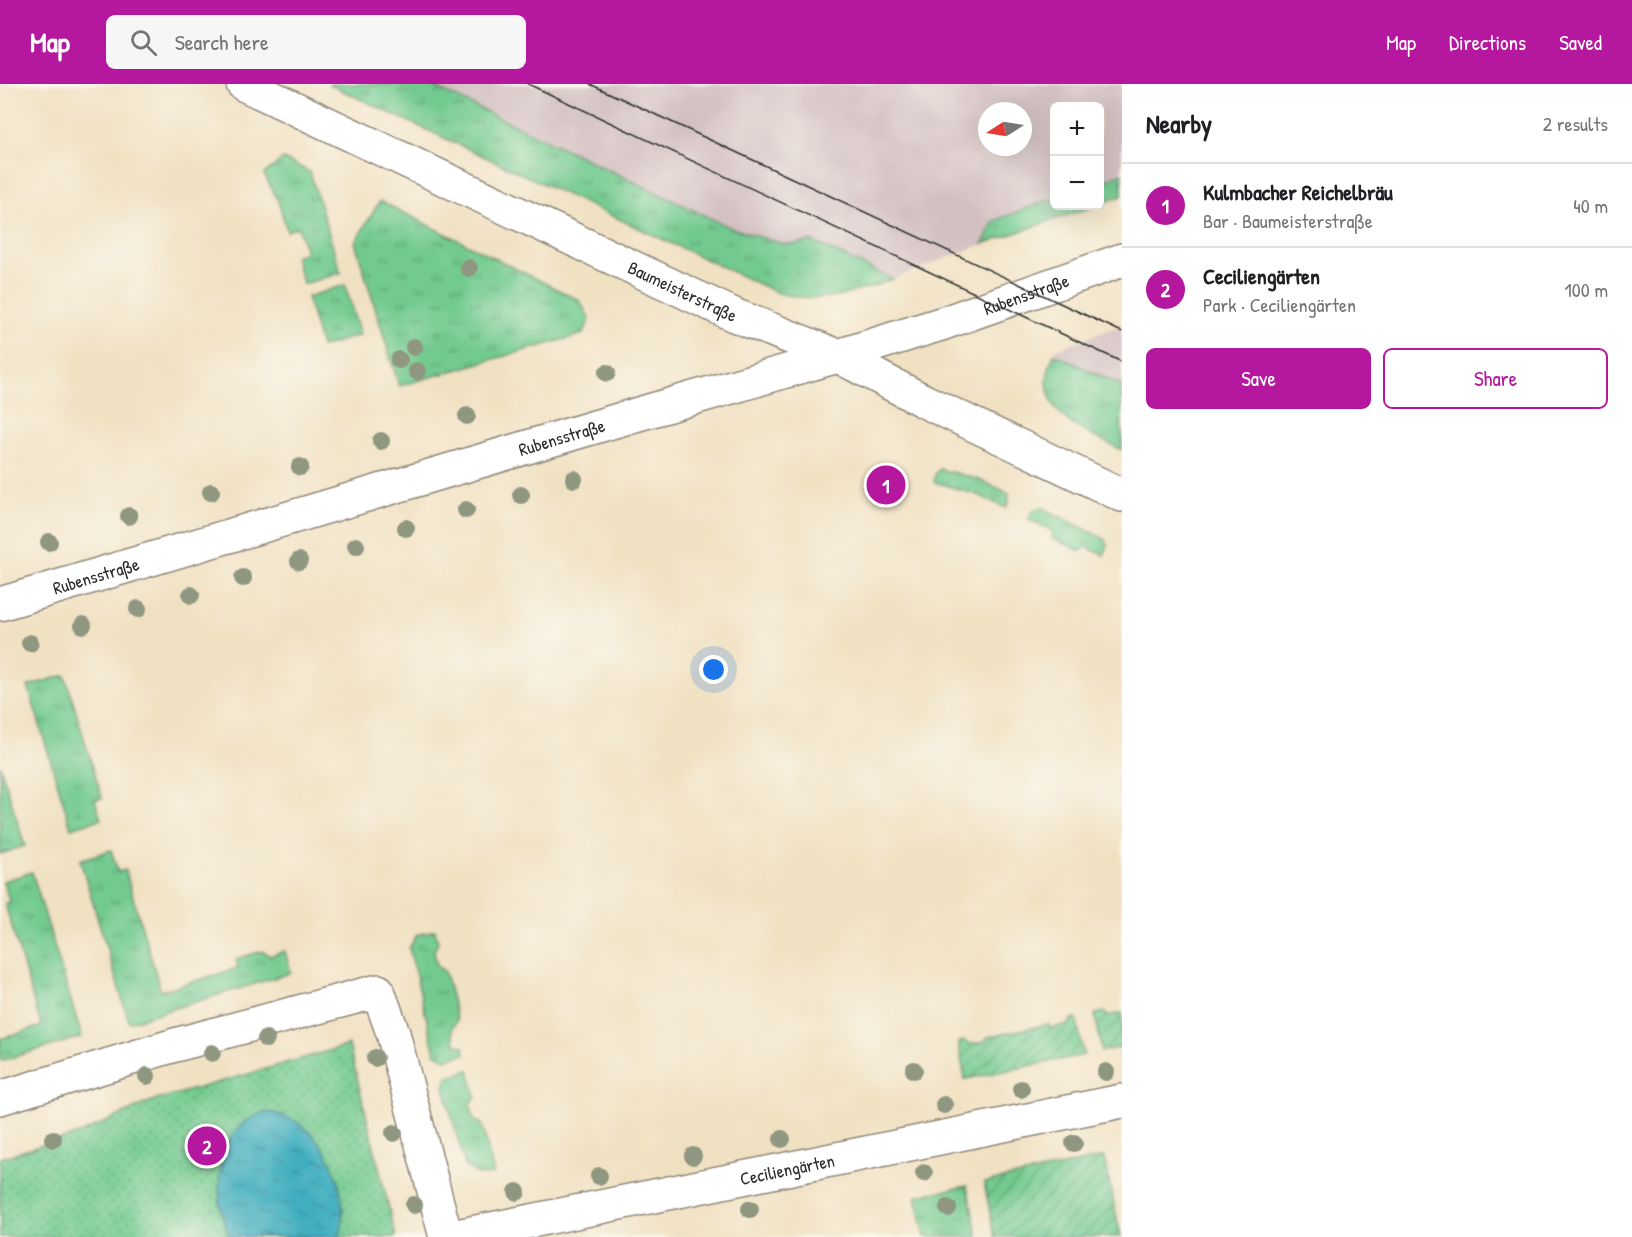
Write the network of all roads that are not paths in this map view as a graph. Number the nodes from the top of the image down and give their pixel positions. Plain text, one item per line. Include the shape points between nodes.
1 (243, 84) edge
2 (1122, 260) edge
3 (838, 357) junction
4 (1122, 495) edge
5 (0, 604) edge
6 (0, 1098) edge
7 (1122, 1101) edge
8 (446, 1237) edge
9 (452, 1237) edge

1 - 3 street, Baumeisterstraße via 734,315
2 - 3 street, Rubensstraße
3 - 4 street, Baumeisterstraße
3 - 5 street, Rubensstraße
6 - 8 street via 176,1045 378,992 393,1032
7 - 9 street, Ceciliengärten

